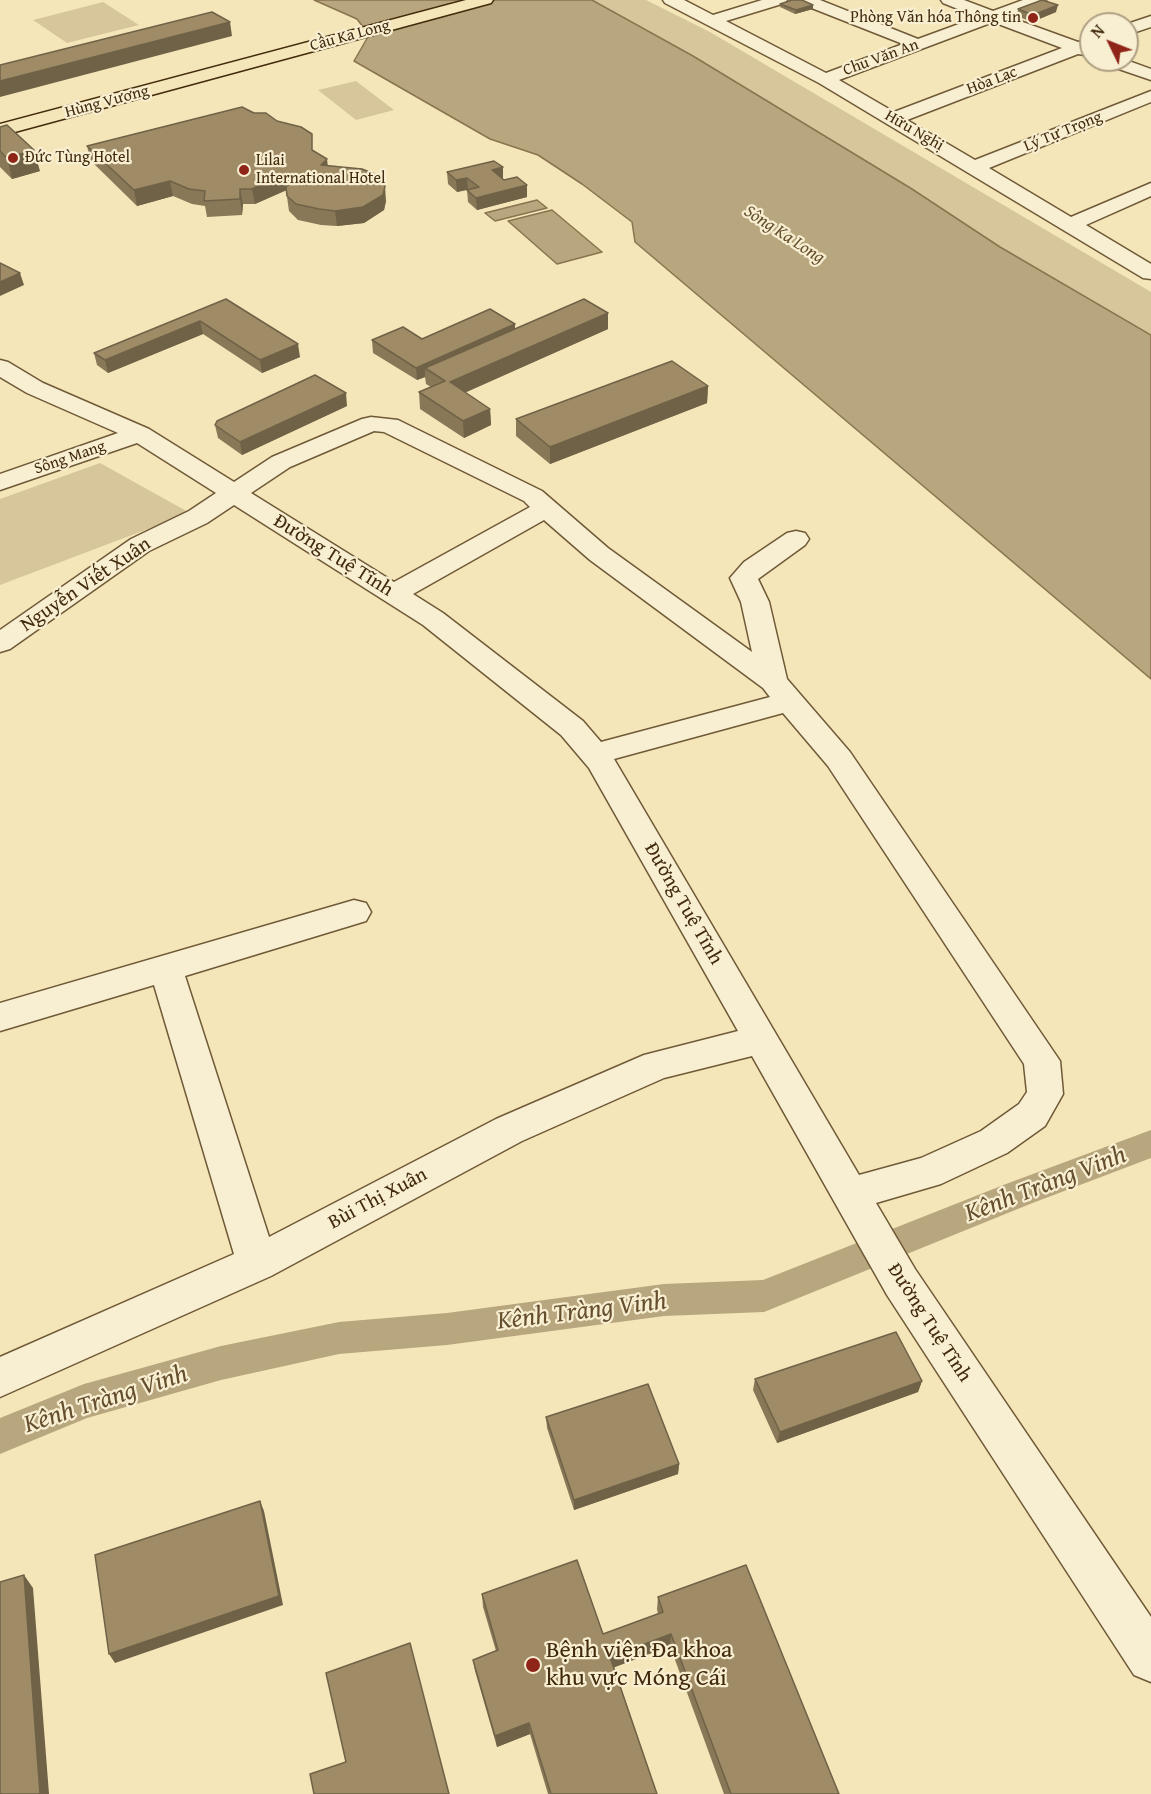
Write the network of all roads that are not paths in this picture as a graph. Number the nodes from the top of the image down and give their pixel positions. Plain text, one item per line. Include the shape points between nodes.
1 (485, 0) edge
2 (671, 0) edge
3 (779, 0) edge
4 (805, 0) edge
5 (949, 0) edge
6 (1038, 0) edge
7 (994, 16) junction
8 (713, 20) junction
9 (917, 44) junction
10 (1079, 46) edge
11 (1079, 51) edge
12 (214, 73) joint
13 (825, 78) junction
14 (1151, 96) edge
15 (892, 119) junction
16 (0, 130) edge
17 (975, 167) junction
18 (1151, 189) edge
19 (1072, 224) junction
20 (1151, 273) edge
21 (0, 367) edge
22 (141, 434) junction
23 (0, 482) edge
24 (235, 494) junction
25 (546, 508) junction
26 (796, 539) dead end
27 (393, 594) junction
28 (0, 643) edge
29 (781, 691) junction
30 (595, 754) junction
31 (354, 912) dead end
32 (166, 969) junction
33 (0, 1017) edge
34 (761, 1040) junction
35 (851, 1195) junction
36 (257, 1263) junction
37 (0, 1377) edge
38 (1151, 1658) edge

1 - 12 main road, Cầu Ka Long
2 - 8 street, Hữu Nghị
3 - 8 street
4 - 9 street
5 - 7 street
6 - 7 street, Chu Văn An
7 - 9 street, Chu Văn An
7 - 10 street
8 - 13 street, Hữu Nghị
9 - 13 street, Chu Văn An
11 - 15 street, Hòa Lạc
12 - 16 main road, Hùng Vương
13 - 15 street, Hữu Nghị
14 - 17 street, Lý Tự Trọng
15 - 17 street, Hữu Nghị
17 - 19 street, Hữu Nghị
18 - 19 street
19 - 20 street, Hữu Nghị
21 - 22 street, Đường Tuệ Tĩnh via 35,388
22 - 23 street, Sông Mang
22 - 24 street, Đường Tuệ Tĩnh
24 - 25 street, Nguyễn Viết Xuân via 281,462 371,423 389,425 533,496
24 - 27 street, Đường Tuệ Tĩnh
24 - 28 street, Nguyễn Viết Xuân via 140,545
25 - 27 street
25 - 29 street, Nguyễn Viết Xuân via 598,554
26 - 29 street via 744,578
27 - 30 street, Đường Tuệ Tĩnh via 434,619 572,728
29 - 30 street
29 - 35 street via 839,759 1042,1061 1044,1094 1032,1115 994,1142 928,1172
30 - 34 street, Đường Tuệ Tĩnh
31 - 32 street
32 - 33 street
32 - 36 street
34 - 35 street, Đường Tuệ Tĩnh
34 - 36 street, Bùi Thị Xuân via 657,1065 625,1078 509,1130
35 - 38 street, Đường Tuệ Tĩnh via 901,1282
36 - 37 street, Bùi Thị Xuân

